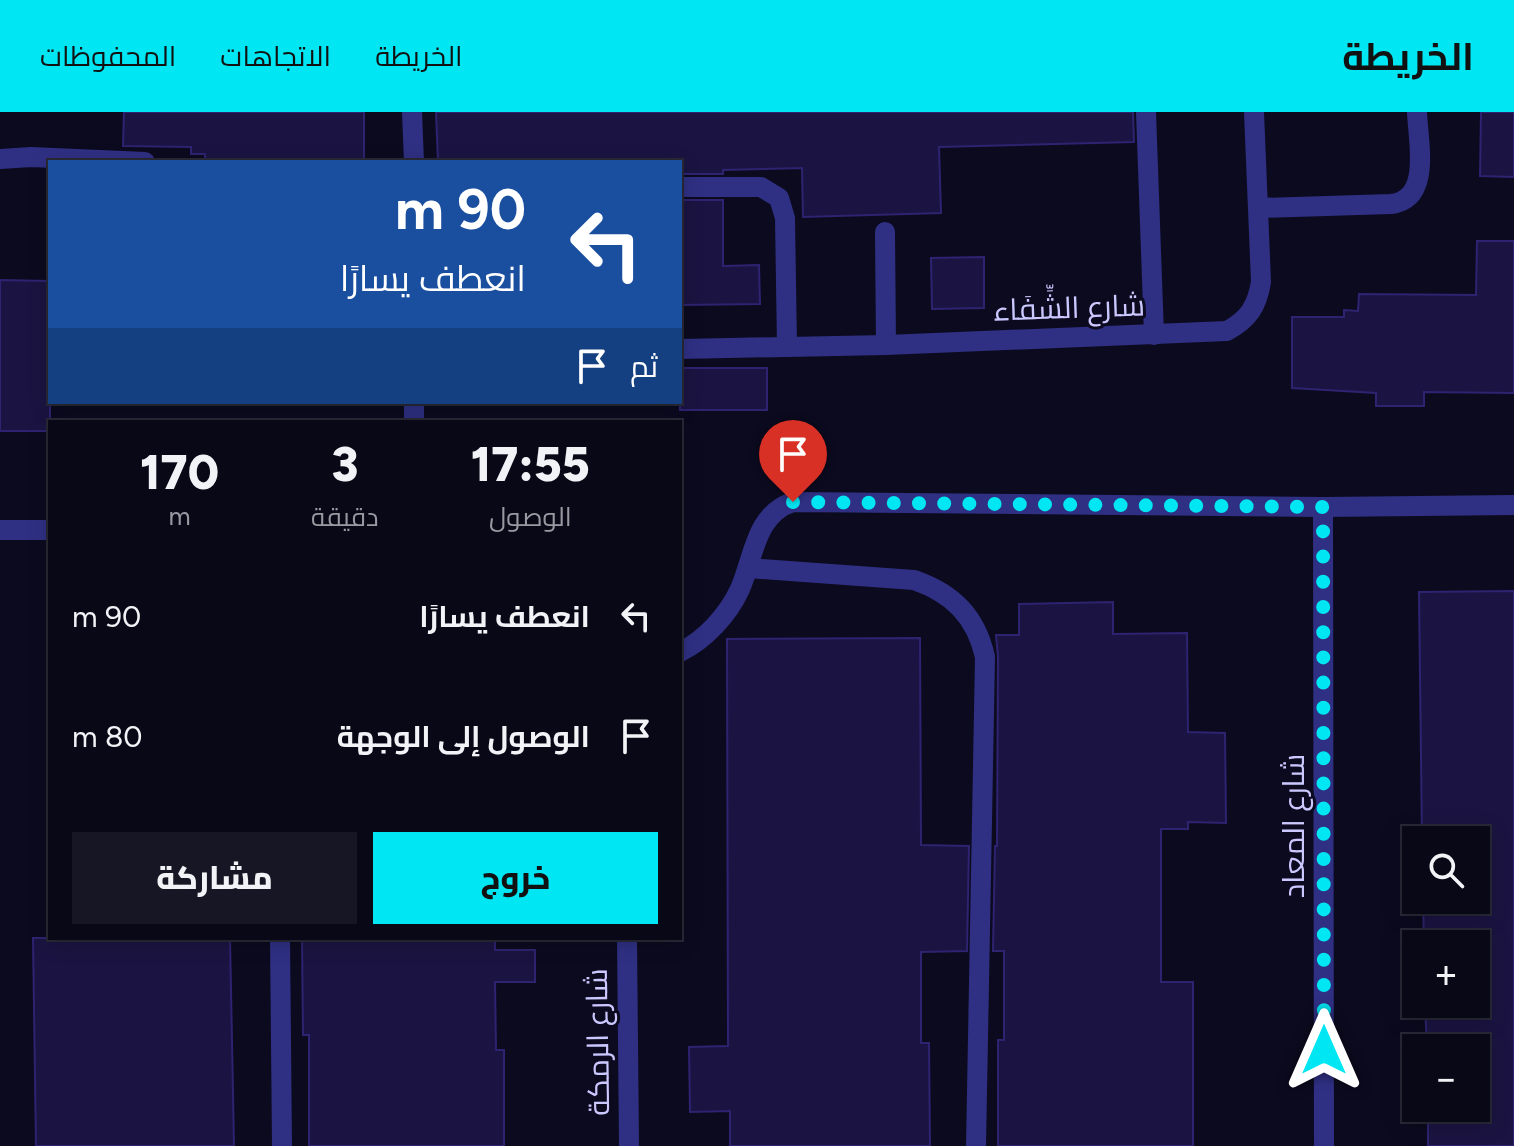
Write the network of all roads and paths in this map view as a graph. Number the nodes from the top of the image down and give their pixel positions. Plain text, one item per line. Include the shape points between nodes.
1 (412, 112) edge
2 (1146, 112) edge
3 (1254, 112) edge
4 (1417, 112) edge
5 (0, 159) edge
6 (99, 160) edge
7 (414, 160) edge
8 (682, 187) edge
9 (1258, 208) junction
10 (885, 232) dead end
11 (1154, 335) junction
12 (886, 345) junction
13 (787, 347) junction
14 (682, 349) edge
15 (1514, 505) edge
16 (1323, 507) junction
17 (0, 530) edge
18 (48, 530) edge
19 (748, 568) junction
20 (682, 651) edge
21 (280, 940) edge
22 (627, 940) edge
23 (282, 1146) edge
24 (629, 1146) edge
25 (976, 1146) edge
26 (1324, 1146) edge

1 - 7 street
2 - 11 street
3 - 9 street, شارع الشِّفَاء
4 - 9 street via 1419,176 1408,199
5 - 6 street
8 - 13 street via 761,187 779,198 785,218
9 - 11 street, شارع الشِّفَاء via 1261,282 1252,312 1227,331
10 - 12 street
11 - 12 street, شارع الشِّفَاء
12 - 13 street, شارع الشِّفَاء
13 - 14 street, شارع الشِّفَاء
15 - 16 street
16 - 19 street via 793,502 763,523
16 - 26 street, شارع المعاد
17 - 18 street
19 - 20 street via 724,614
19 - 25 street via 914,580 934,586 967,613 981,641 985,657
21 - 23 street
22 - 24 street, شارع الرمكة

